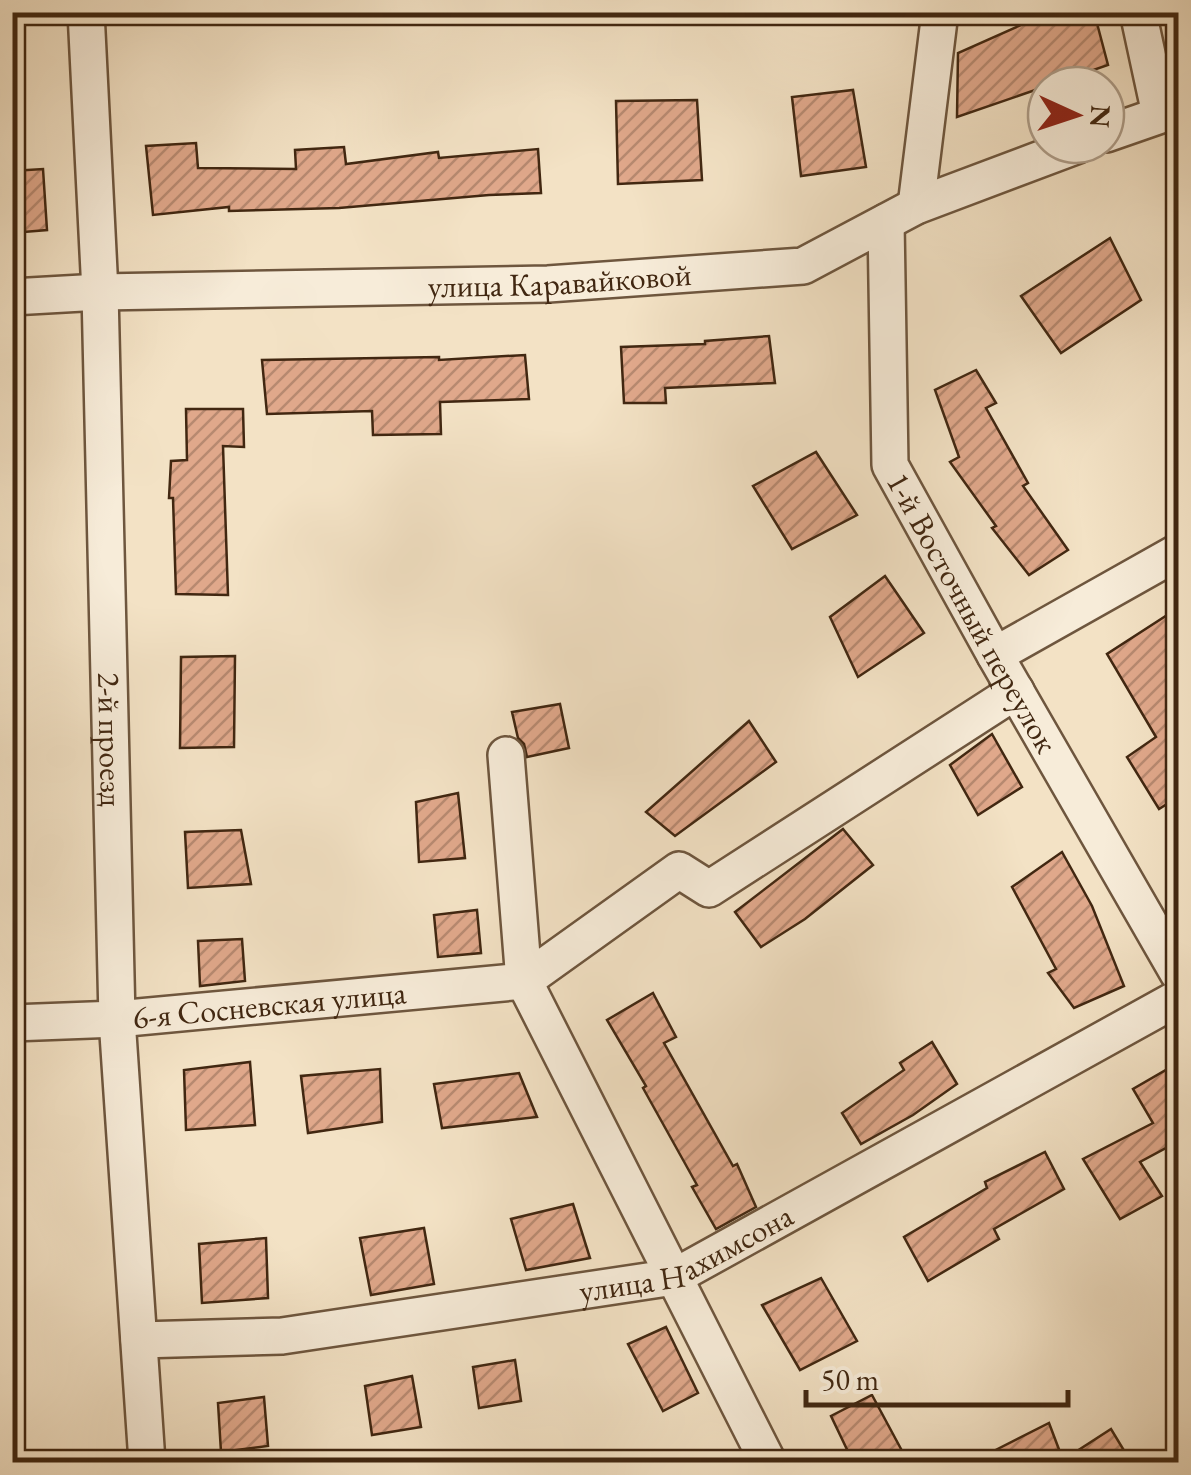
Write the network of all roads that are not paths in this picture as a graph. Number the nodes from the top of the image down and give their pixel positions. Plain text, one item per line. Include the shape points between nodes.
1 (86, 12) edge
2 (1138, 12) edge
3 (943, 14) edge
4 (1169, 112) edge
5 (1126, 127) edge
6 (1027, 165) edge
7 (901, 214) junction
8 (100, 292) junction
9 (12, 297) edge
10 (1178, 552) edge
11 (995, 655) junction
12 (1016, 692) junction
13 (506, 754) dead end
14 (1178, 973) edge
15 (524, 981) junction
16 (1178, 998) edge
17 (117, 1019) junction
18 (12, 1023) edge
19 (674, 1277) junction
20 (139, 1340) junction
21 (147, 1462) edge
22 (768, 1462) edge

1 - 8 street, 2-й проезд
2 - 4 street
3 - 7 street, 1-й Восточный переулок
4 - 5 street
6 - 7 street, улица Каравайковой
7 - 8 street, улица Каравайковой via 803,266 548,284
7 - 11 street, 1-й Восточный переулок via 890,465
8 - 9 street, улица Каравайковой
8 - 17 street, 2-й проезд
10 - 11 street
11 - 12 street, 1-й Восточный переулок
12 - 14 street, 1-й Восточный переулок
12 - 15 street via 709,890 678,870
13 - 15 street
15 - 17 street, 6-я Сосневская улица
15 - 19 street
16 - 19 street, улица Нахимсона
17 - 18 street, 6-я Сосневская улица
17 - 20 street, 2-й проезд
19 - 20 street, улица Нахимсона via 282,1336
19 - 22 street
20 - 21 street, 2-й проезд

